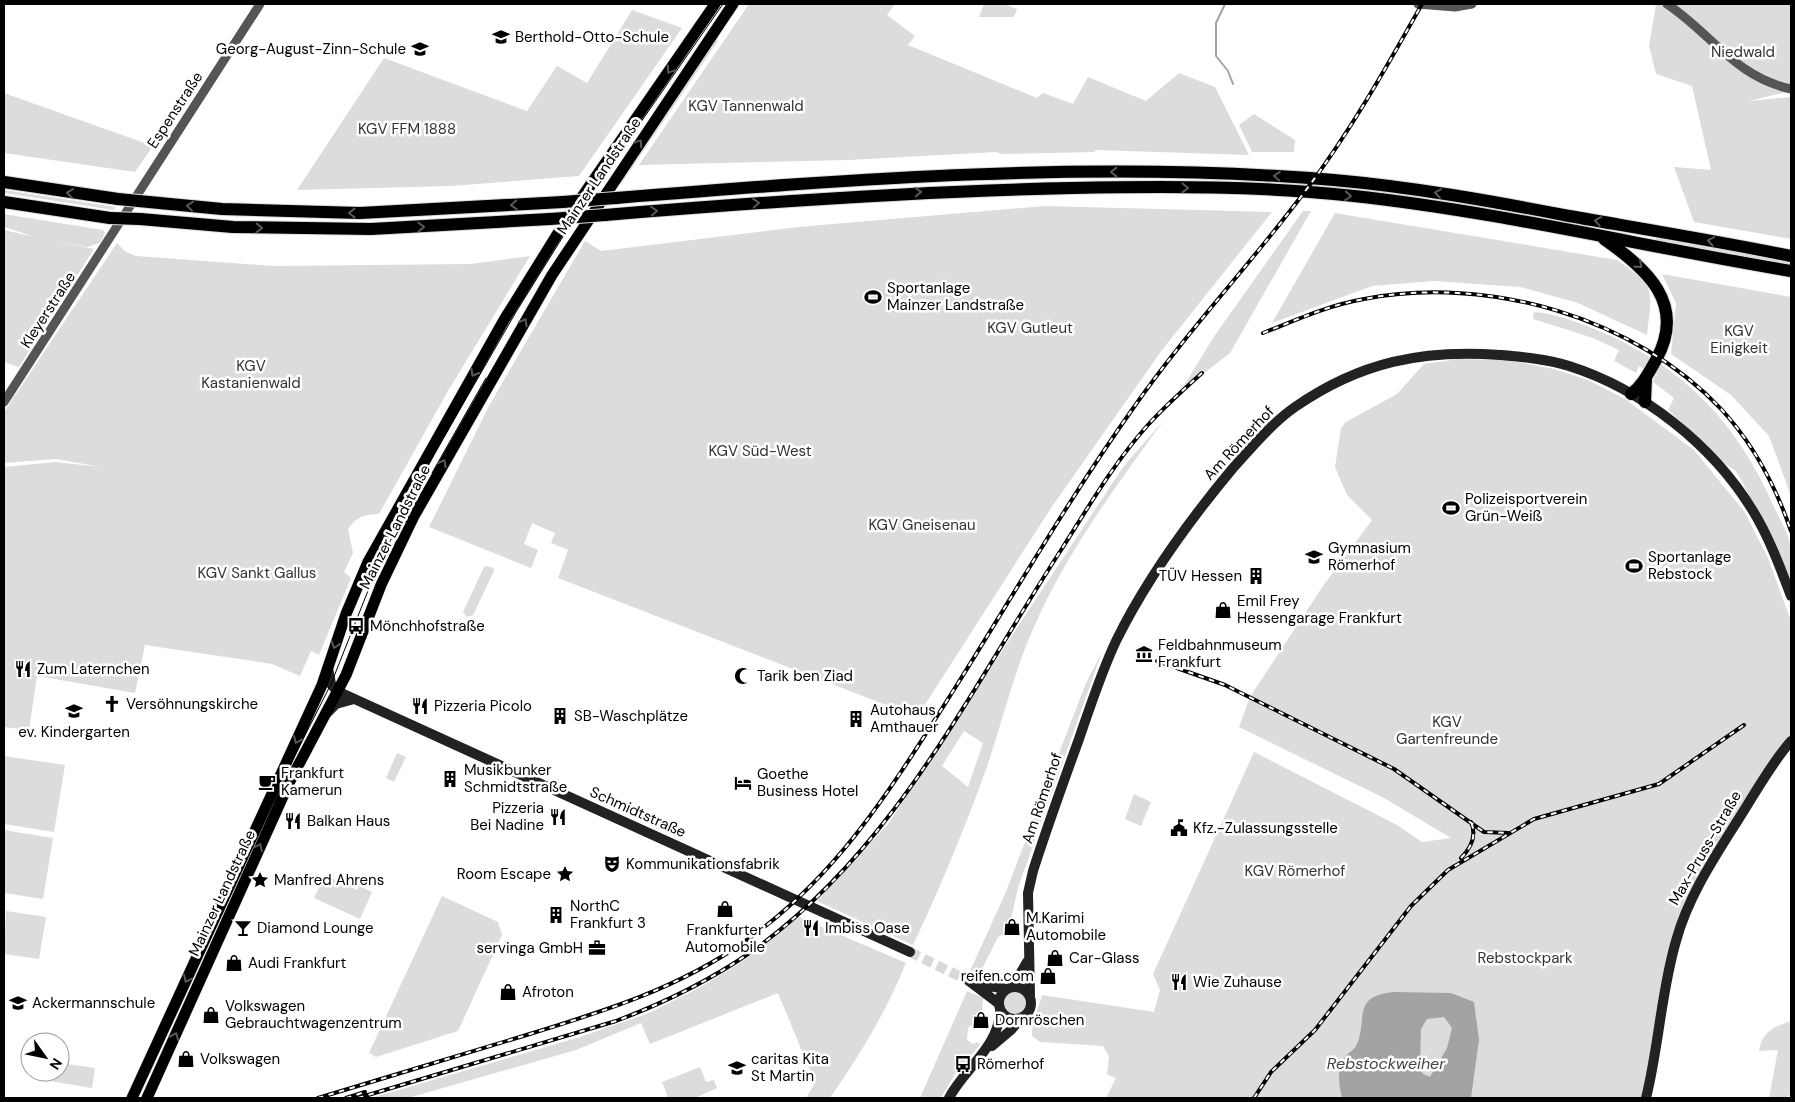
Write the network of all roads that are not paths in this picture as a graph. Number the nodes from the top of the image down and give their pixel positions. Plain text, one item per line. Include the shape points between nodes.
1 (260, 4) edge
2 (715, 4) edge
3 (733, 4) edge
4 (1418, 4) edge
5 (1472, 4) edge
6 (1668, 4) edge
7 (1791, 89) edge
8 (4, 182) edge
9 (4, 202) edge
10 (115, 232) joint
11 (1600, 236) junction
12 (1791, 248) edge
13 (1759, 250) junction
14 (1791, 256) edge
15 (1716, 258) junction
16 (1791, 271) edge
17 (1791, 278) edge
18 (1646, 378) junction
19 (1631, 394) junction
20 (4, 402) edge
21 (1645, 402) junction
22 (1791, 596) edge
23 (328, 667) junction
24 (337, 692) junction
25 (354, 699) junction
26 (314, 704) junction
27 (325, 716) junction
28 (1791, 741) edge
29 (910, 952) tunnel mouth
30 (1029, 957) junction
31 (1009, 988) junction
32 (1030, 996) junction
33 (999, 1007) junction
34 (1020, 1018) junction
35 (981, 1055) junction
36 (132, 1098) edge
37 (147, 1098) edge
38 (949, 1098) edge
39 (1646, 1098) edge

1 - 10 street, Espenstraße
2 -> 23 main road, Mainzer Landstraße via 568,217 504,320 368,562
24 -> 3 main road, Mainzer Landstraße via 403,537 552,275
4 - 5 street via 1455,7
6 - 7 street via 1745,71 1762,81
13 -> 8 highway, bridge via 1431,191 1246,174 1146,172 871,178 563,202 360,213 222,210 118,200
9 -> 11 highway, bridge via 110,218 233,227 352,230 473,225 972,190 1247,189 1362,198
10 - 20 street, Kleyerstraße
11 - 15 highway
11 -> 18 highway via 1642,268 1664,300 1665,339
12 - 13 highway
13 - 14 highway
15 - 16 highway
15 - 17 highway
18 - 19 highway
18 - 21 highway
19 - 21 main road, Am Römerhof
19 - 30 main road, Am Römerhof via 1586,372 1555,362 1460,352 1421,355 1376,366 1344,380 1295,407 1262,436 1172,545 1142,590 1115,643 1033,872 1028,893
21 - 22 main road, Am Römerhof via 1705,451 1741,494 1764,533
23 - 24 main road via 331,684
23 - 26 main road, Mainzer Landstraße
24 - 25 main road, Schmidtstraße
24 - 26 main road via 323,694
24 - 27 main road, Mainzer Landstraße
25 - 27 main road via 336,704
25 - 29 main road, Schmidtstraße
26 -> 36 main road, Mainzer Landstraße
37 -> 27 main road, Mainzer Landstraße via 289,784
28 - 39 main road, Max-Pruss-Straße via 1770,766 1709,866 1683,918 1669,966
30 - 31 main road, Am Römerhof via 1025,969
30 - 32 main road, Am Römerhof
31 - 32 main road via 1023,988
31 - 33 main road via 999,997
31 - 33 main road via 970,982
32 - 34 main road via 1030,1008
33 - 34 main road via 1008,1018
33 - 35 main road via 998,1029
34 - 35 main road via 1011,1030
35 - 38 main road

